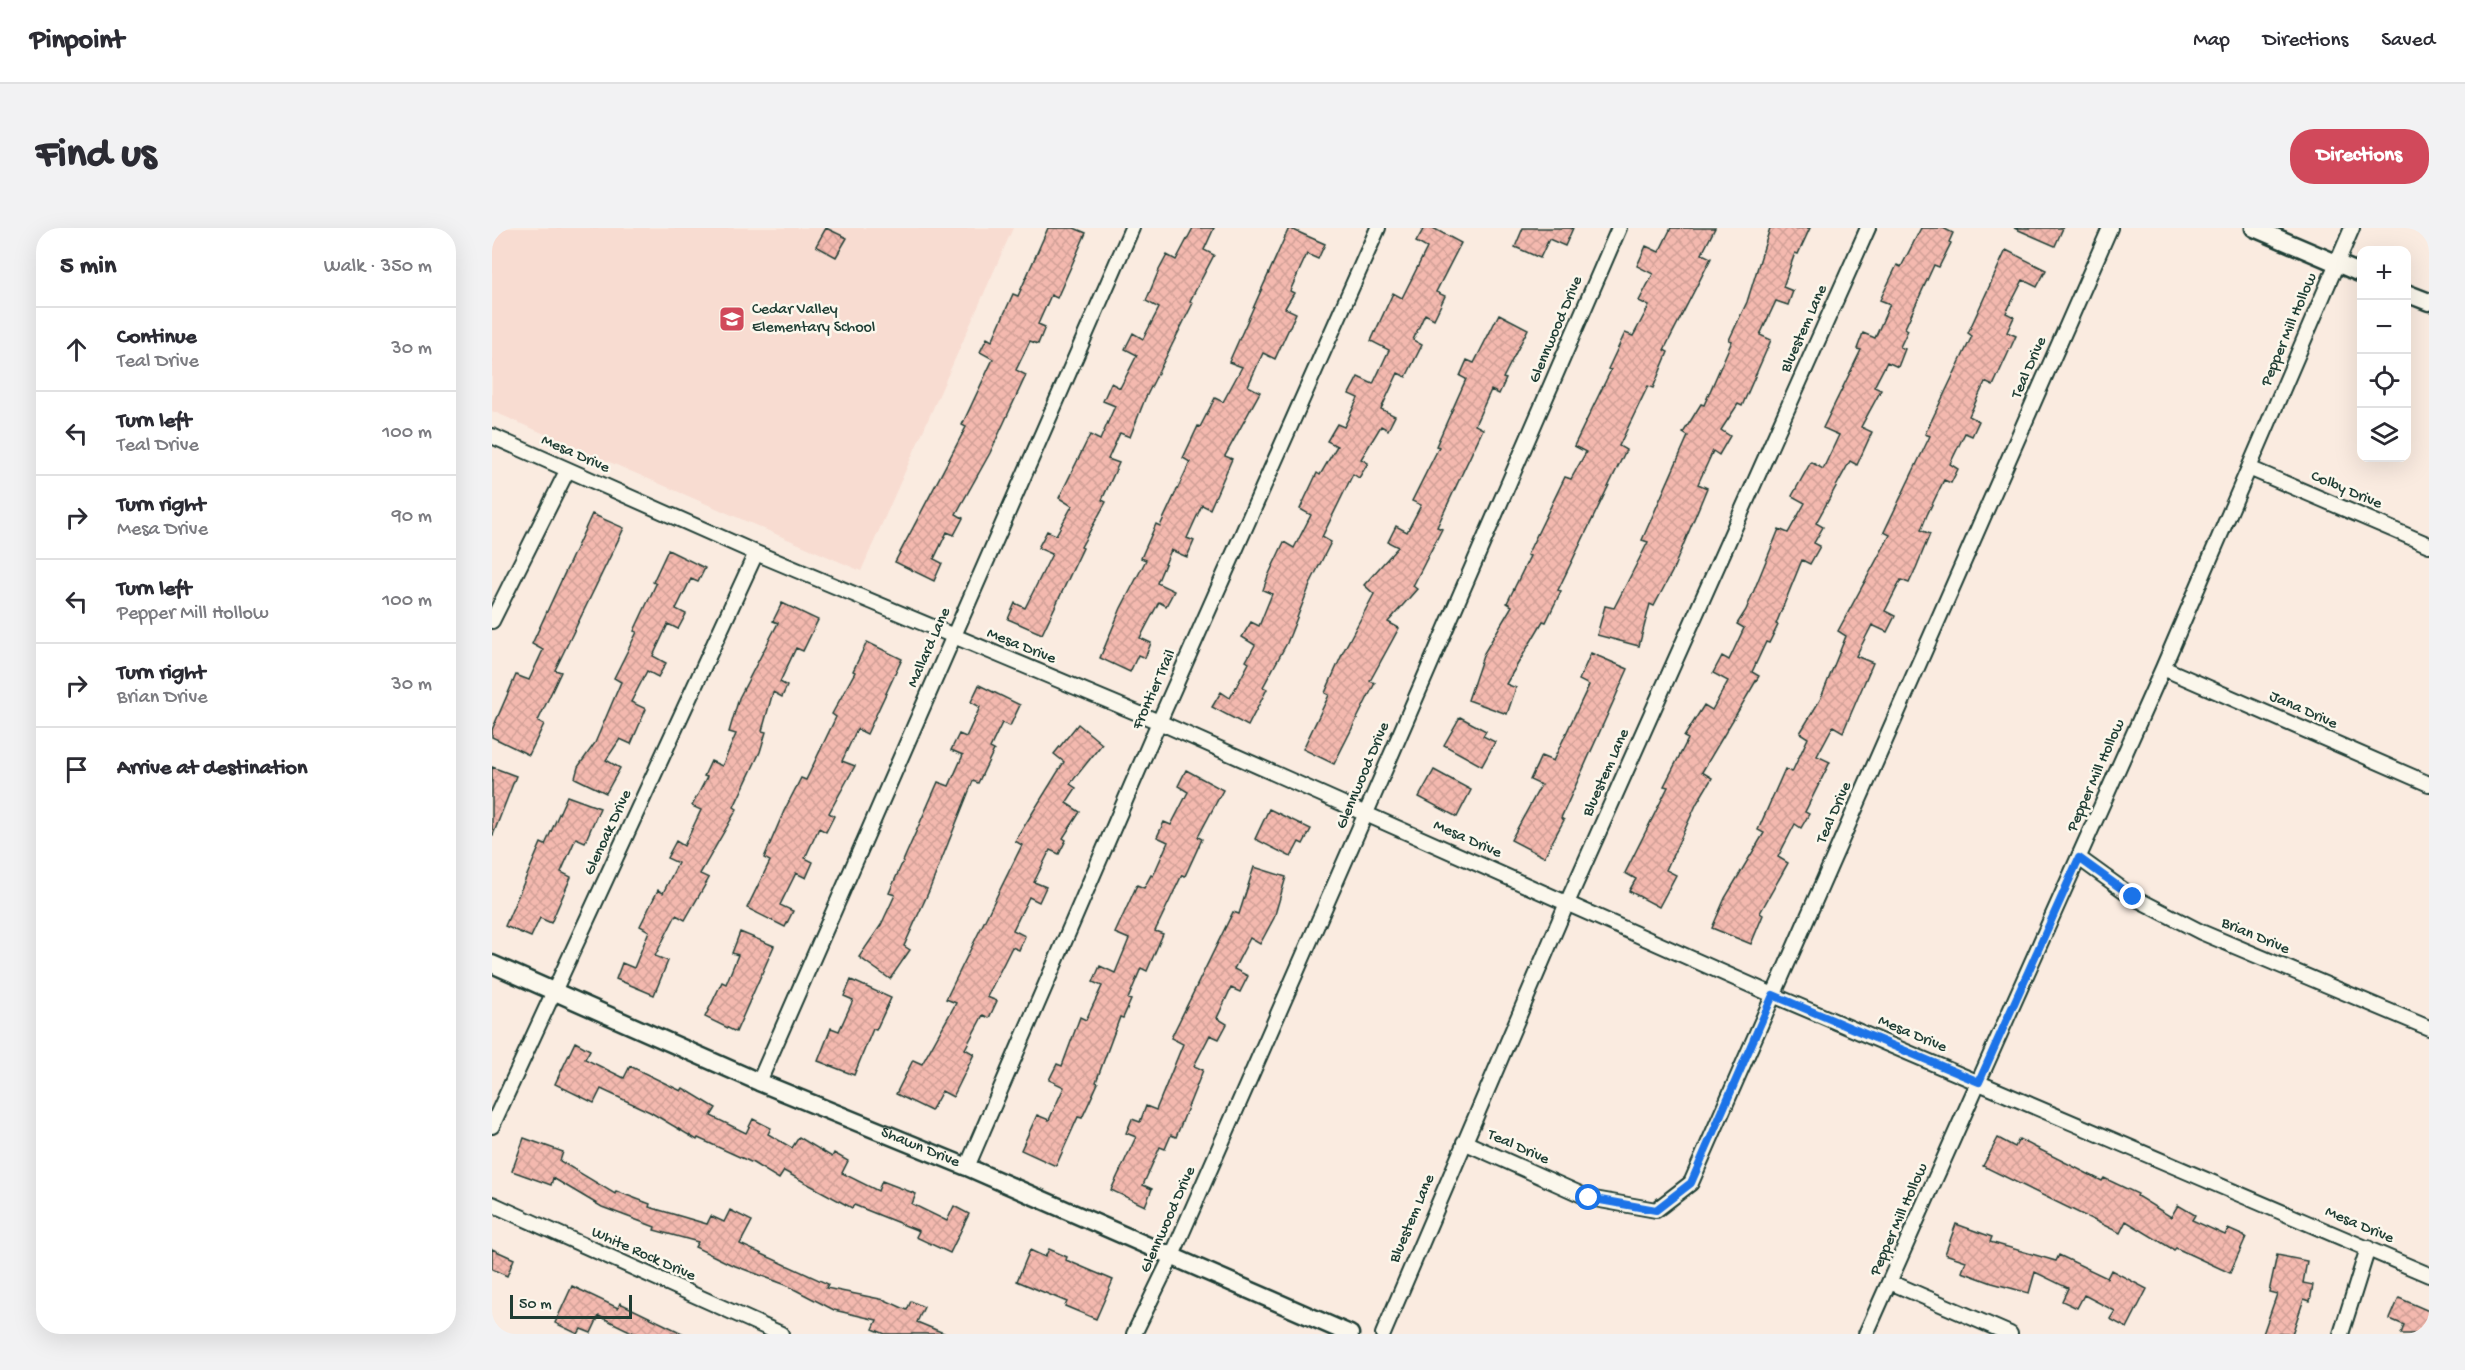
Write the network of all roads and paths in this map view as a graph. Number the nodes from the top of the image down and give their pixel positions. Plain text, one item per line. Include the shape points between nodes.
1 (1132, 228) edge
2 (1378, 228) edge
3 (1619, 228) edge
4 (1868, 228) edge
5 (2110, 228) edge
6 (2254, 228) edge
7 (2352, 228) edge
8 (2337, 263) junction
9 (2357, 272) edge
10 (2411, 295) edge
11 (2429, 302) edge
12 (492, 436) edge
13 (2249, 468) junction
14 (567, 471) junction
15 (2429, 545) edge
16 (756, 553) junction
17 (492, 621) edge
18 (953, 637) junction
19 (2163, 668) junction
20 (1159, 722) junction
21 (2429, 784) edge
22 (1366, 813) junction
23 (2079, 858) junction
24 (1567, 903) junction
25 (492, 964) edge
26 (554, 991) junction
27 (1773, 995) junction
28 (2429, 1028) edge
29 (759, 1082) junction
30 (1979, 1082) junction
31 (492, 1126) edge
32 (1464, 1142) junction
33 (967, 1167) junction
34 (492, 1204) edge
35 (2368, 1248) junction
36 (1171, 1258) junction
37 (2429, 1275) edge
38 (1890, 1282) junction
39 (781, 1334) edge
40 (1134, 1334) edge
41 (1350, 1334) edge
42 (1383, 1334) edge
43 (1866, 1334) edge
44 (2010, 1334) edge
45 (2341, 1334) edge

1 - 18 street, Mallard Lane
2 - 20 street, Frontier Trail
3 - 22 street, Glennwood Drive
4 - 24 street, Bluestem Lane
5 - 27 street, Teal Drive
6 - 8 street
7 - 8 street, Pepper Mill Hollow
8 - 9 street
8 - 13 street, Pepper Mill Hollow
10 - 11 street
12 - 14 street, Mesa Drive
13 - 15 street, Colby Drive
13 - 19 street, Pepper Mill Hollow
14 - 16 street, Mesa Drive
14 - 17 street
16 - 18 street, Mesa Drive
16 - 26 street, Glenoak Drive
18 - 20 street, Mesa Drive
18 - 29 street, Mallard Lane
19 - 21 street, Jana Drive
19 - 23 street, Pepper Mill Hollow
20 - 22 street, Mesa Drive
20 - 33 street, Frontier Trail
22 - 24 street, Mesa Drive
22 - 36 street, Glennwood Drive
23 - 28 street, Brian Drive via 2133,897 2201,932
23 - 30 street, Pepper Mill Hollow
24 - 27 street, Mesa Drive
24 - 32 street, Bluestem Lane
25 - 26 street, Shawn Drive
26 - 29 street, Shawn Drive
26 - 31 street, Glenoak Drive
27 - 30 street, Mesa Drive
27 - 32 street, Teal Drive via 1691,1183 1656,1210 1589,1198
29 - 33 street, Shawn Drive
30 - 35 street, Mesa Drive
30 - 38 street, Pepper Mill Hollow
32 - 42 street, Bluestem Lane
33 - 36 street, Shawn Drive
34 - 39 street, White Rock Drive
35 - 37 street, Mesa Drive
35 - 45 street
36 - 40 street, Glennwood Drive
36 - 41 street, Shawn Drive
38 - 43 street, Pepper Mill Hollow
38 - 44 street

